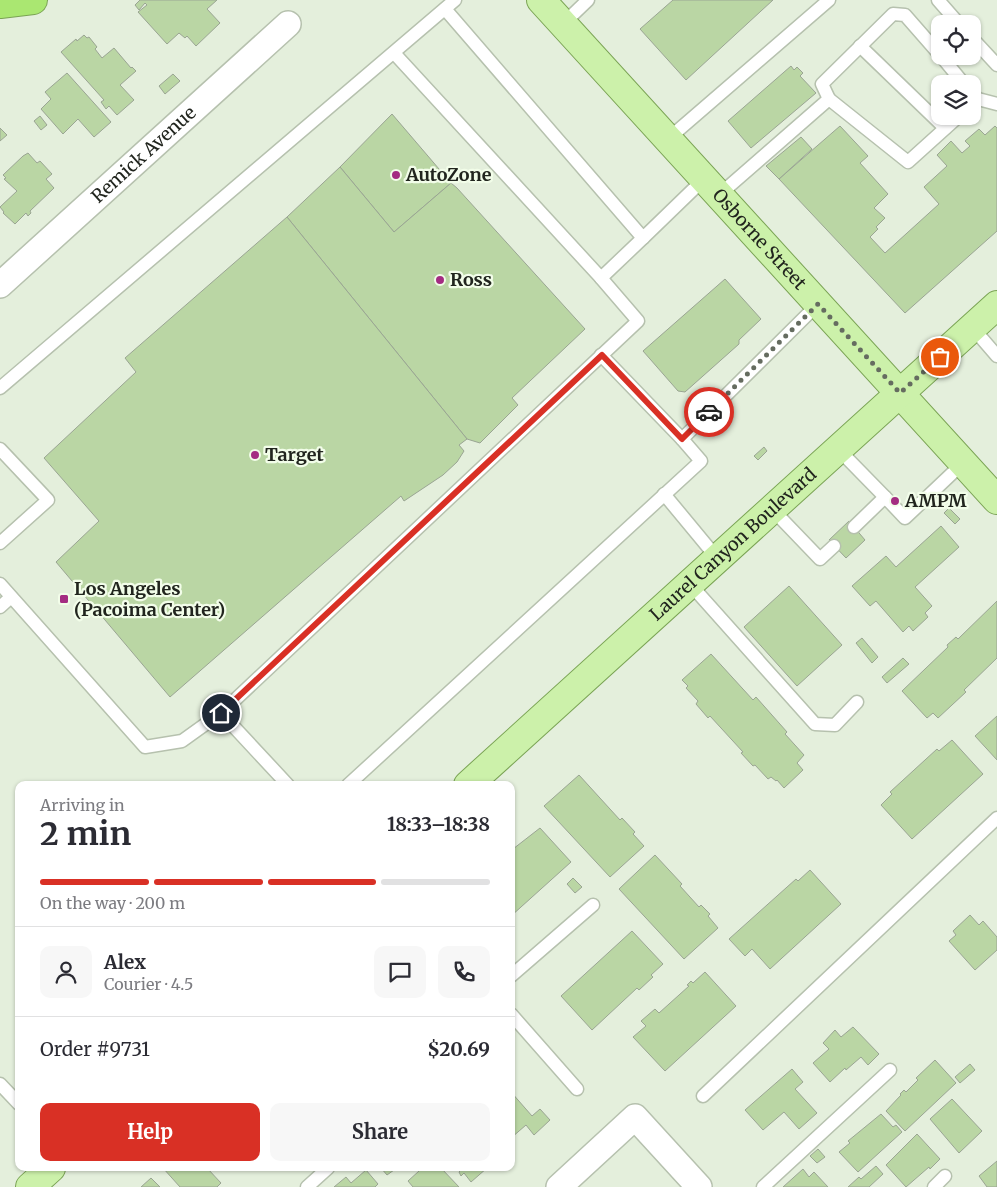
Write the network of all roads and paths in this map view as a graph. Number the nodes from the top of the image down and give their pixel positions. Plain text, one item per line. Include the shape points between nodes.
1 (33, 0) edge
2 (455, 0) edge
3 (541, 0) edge
4 (588, 0) edge
5 (829, 0) edge
6 (938, 0) edge
7 (0, 4) edge
8 (445, 9) junction
9 (952, 15) edge
10 (288, 24) dead end
11 (563, 24) junction
12 (931, 45) edge
13 (860, 46) junction
14 (981, 48) edge
15 (394, 53) junction
16 (948, 65) edge
17 (997, 66) edge
18 (956, 75) edge
19 (829, 99) junction
20 (981, 101) edge
21 (997, 104) edge
22 (948, 125) edge
23 (945, 128) junction
24 (668, 139) junction
25 (712, 187) junction
26 (643, 238) junction
27 (600, 278) junction
28 (0, 285) edge
29 (818, 304) junction
30 (997, 305) edge
31 (972, 327) junction
32 (602, 355) junction
33 (997, 356) edge
34 (0, 388) edge
35 (900, 393) junction
36 (682, 439) junction
37 (0, 449) edge
38 (838, 449) junction
39 (963, 462) junction
40 (664, 494) junction
41 (885, 497) junction
42 (997, 500) edge
43 (772, 509) junction
44 (854, 527) dead end
45 (0, 543) edge
46 (834, 546) dead end
47 (717, 558) junction
48 (0, 584) edge
49 (690, 584) junction
50 (11, 597) junction
51 (0, 607) edge
52 (857, 702) dead end
53 (221, 713) junction
54 (284, 781) edge
55 (352, 781) edge
56 (472, 781) edge
57 (997, 818) edge
58 (593, 905) dead end
59 (515, 973) edge
60 (515, 1019) edge
61 (890, 1070) dead end
62 (0, 1085) edge
63 (577, 1089) dead end
64 (703, 1096) dead end
65 (15, 1100) edge
66 (48, 1171) edge
67 (325, 1171) edge
68 (945, 1176) dead end
69 (30, 1187) edge
70 (307, 1187) edge
71 (559, 1187) edge
72 (699, 1187) edge
73 (763, 1187) edge
74 (934, 1187) edge

1 - 7 highway
2 - 8 lane
3 - 11 main road, Osborne Street
4 - 11 lane
5 - 24 lane
6 - 9 lane
8 - 15 lane
8 - 26 lane
10 - 28 street, Remick Avenue
11 - 24 main road, Osborne Street
12 - 13 lane via 906,15 893,14
13 - 19 lane via 822,84
13 - 23 lane
14 - 17 lane
15 - 27 lane
15 - 34 lane
16 - 18 lane
19 - 23 lane via 908,162
19 - 25 lane
20 - 21 lane
22 - 23 lane
24 - 25 main road, Osborne Street
25 - 26 lane
25 - 29 main road, Osborne Street
26 - 27 lane
27 - 32 lane via 638,321
29 - 35 main road, Osborne Street
29 - 36 lane
30 - 31 main road, Laurel Canyon Boulevard
31 - 33 lane
31 - 35 main road, Laurel Canyon Boulevard
32 - 36 lane
32 - 53 lane
35 - 38 main road, Laurel Canyon Boulevard
35 - 39 main road, Osborne Street
36 - 40 lane via 701,461
37 - 45 lane via 48,500
38 - 41 lane
38 - 43 main road, Laurel Canyon Boulevard
39 - 41 lane via 905,518
39 - 42 main road, Osborne Street
40 - 47 lane
40 - 55 lane
41 - 44 lane
43 - 46 lane via 820,560
43 - 47 main road, Laurel Canyon Boulevard
47 - 49 main road, Laurel Canyon Boulevard
48 - 50 lane
49 - 52 lane via 815,724 835,725
49 - 56 main road, Laurel Canyon Boulevard
50 - 51 lane
50 - 53 lane via 145,747 182,741
53 - 54 lane
57 - 64 lane
58 - 59 lane
60 - 63 lane
61 - 73 lane
62 - 65 lane
66 - 69 main road
67 - 70 lane
68 - 74 lane
71 - 72 street via 635,1117

